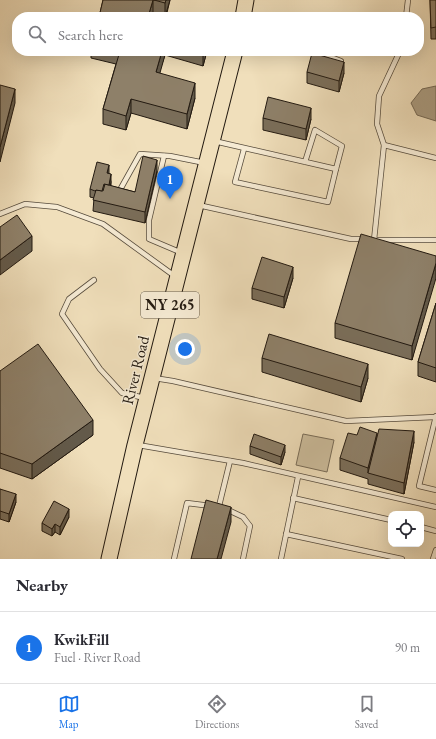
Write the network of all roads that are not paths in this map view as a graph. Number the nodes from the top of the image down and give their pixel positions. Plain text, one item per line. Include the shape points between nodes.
1 (408, 0) edge
2 (244, 1) edge
3 (243, 12) edge
4 (407, 12) edge
5 (234, 56) edge
6 (328, 56) edge
7 (398, 56) edge
8 (341, 61) edge
9 (212, 141) junction
10 (384, 145) junction
11 (244, 148) junction
12 (164, 156) junction
13 (436, 158) edge
14 (305, 162) junction
15 (206, 164) junction
16 (336, 169) junction
17 (121, 188) edge
18 (196, 204) junction
19 (0, 214) edge
20 (374, 240) junction
21 (436, 240) edge
22 (183, 254) junction
23 (177, 278) junction
24 (94, 280) dead end
25 (152, 378) junction
26 (146, 398) junction
27 (436, 416) edge
28 (135, 445) junction
29 (230, 461) junction
30 (298, 477) junction
31 (436, 490) edge
32 (293, 498) junction
33 (219, 506) junction
34 (436, 507) edge
35 (388, 519) edge
36 (424, 528) edge
37 (436, 531) edge
38 (286, 534) junction
39 (436, 550) edge
40 (109, 559) edge
41 (174, 559) edge
42 (243, 559) edge
43 (281, 559) edge
44 (402, 559) edge
45 (433, 559) edge

1 - 4 lane
2 - 3 main road
5 - 9 main road, River Road / NY 265
6 - 8 lane
7 - 10 lane via 379,96 377,124
9 - 11 lane
9 - 15 main road, River Road / NY 265
10 - 13 lane
10 - 20 lane
11 - 14 lane
11 - 16 lane via 235,182 328,202
12 - 15 lane
12 - 17 lane via 140,154
12 - 22 lane via 149,220 149,238
14 - 16 lane
14 - 16 lane via 315,130 342,146
15 - 18 main road, River Road / NY 265
18 - 20 lane via 351,239
18 - 22 main road, River Road / NY 265
19 - 23 lane via 25,204 57,207 103,224
20 - 21 lane
22 - 23 main road, River Road / NY 265
23 - 25 main road, River Road / NY 265
24 - 26 lane via 69,299 62,314 100,369 122,393
25 - 26 main road, River Road / NY 265
25 - 27 lane via 346,421
26 - 28 main road, River Road / NY 265
27 - 31 lane via 419,486
28 - 29 lane
28 - 40 main road, River Road / NY 265
29 - 30 lane
29 - 33 lane
30 - 32 lane
30 - 34 lane
32 - 35 lane
32 - 38 lane
33 - 41 lane via 187,503
33 - 42 lane via 243,517 250,526
36 - 37 lane
38 - 43 lane
38 - 44 lane
39 - 45 lane

